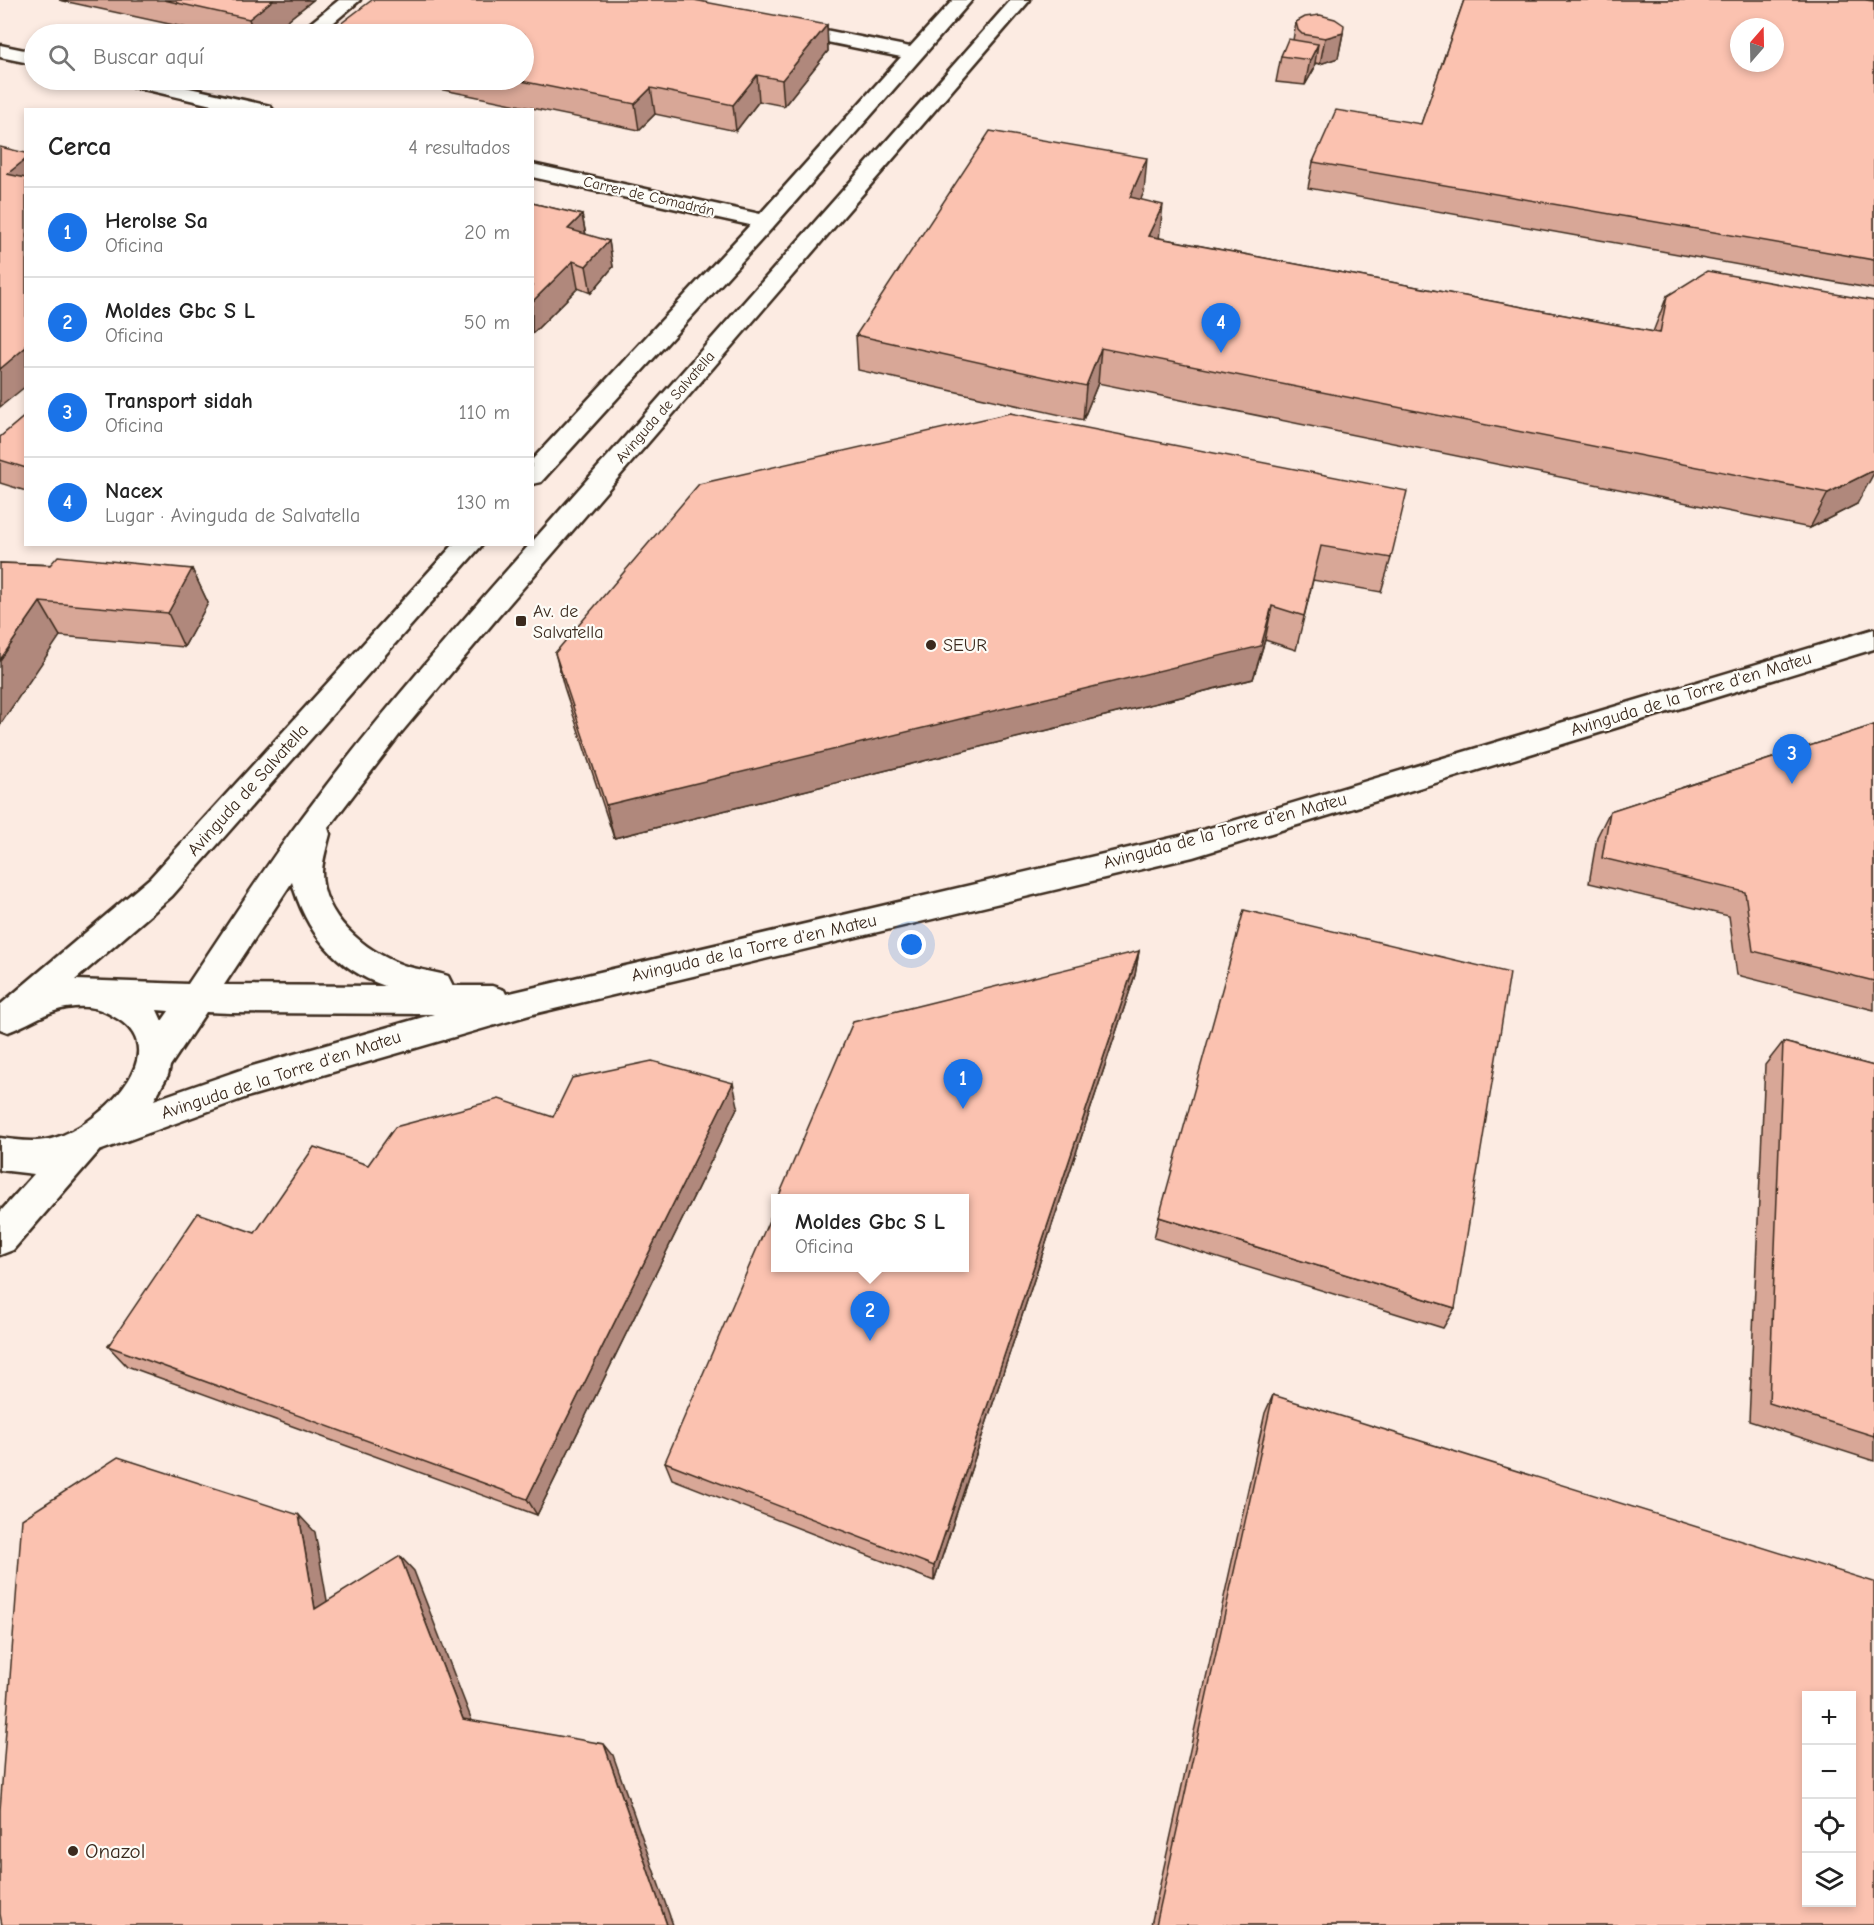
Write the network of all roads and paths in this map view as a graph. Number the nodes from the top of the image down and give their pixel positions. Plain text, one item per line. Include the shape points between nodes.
1 (351, 0) edge
2 (963, 0) edge
3 (1021, 0) edge
4 (321, 24) edge
5 (766, 25) edge
6 (0, 51) edge
7 (915, 54) junction
8 (24, 56) edge
9 (175, 90) edge
10 (240, 90) edge
11 (226, 101) junction
12 (255, 108) edge
13 (534, 170) edge
14 (765, 222) junction
15 (534, 474) edge
16 (468, 546) edge
17 (1874, 639) edge
18 (317, 820) junction
19 (106, 995) junction
20 (197, 998) junction
21 (533, 1000) junction
22 (4, 1021) edge
23 (156, 1058) junction
24 (92, 1139) junction
25 (2, 1155) edge
26 (0, 1238) edge

1 - 4 street
2 - 7 street
3 - 18 street, Avinguda de Salvatella via 488,610
5 - 7 street
6 - 8 street
7 - 14 street
9 - 11 street
10 - 11 street
11 - 12 street
13 - 14 street, Carrer de Comadrán
14 - 15 street
16 - 22 street, Avinguda de Salvatella via 161,887
17 - 21 street, Avinguda de la Torre d'en Mateu via 1193,845
18 - 20 street, Avinguda de Salvatella
18 - 21 street, Avinguda de Salvatella via 306,877 318,915 345,949 384,974 418,984
19 - 20 street, Avinguda de la Torre d'en Mateu
19 - 22 street, Avinguda de la Torre d'en Mateu via 57,997 32,1004
19 - 23 street via 128,1003 145,1018 155,1036
20 - 21 street, Avinguda de la Torre d'en Mateu
20 - 23 street, Avinguda de Salvatella
21 - 24 street, Avinguda de la Torre d'en Mateu via 260,1079
23 - 24 street via 148,1086 128,1113
24 - 25 street, Avinguda de la Torre d'en Mateu via 50,1154
24 - 26 street

